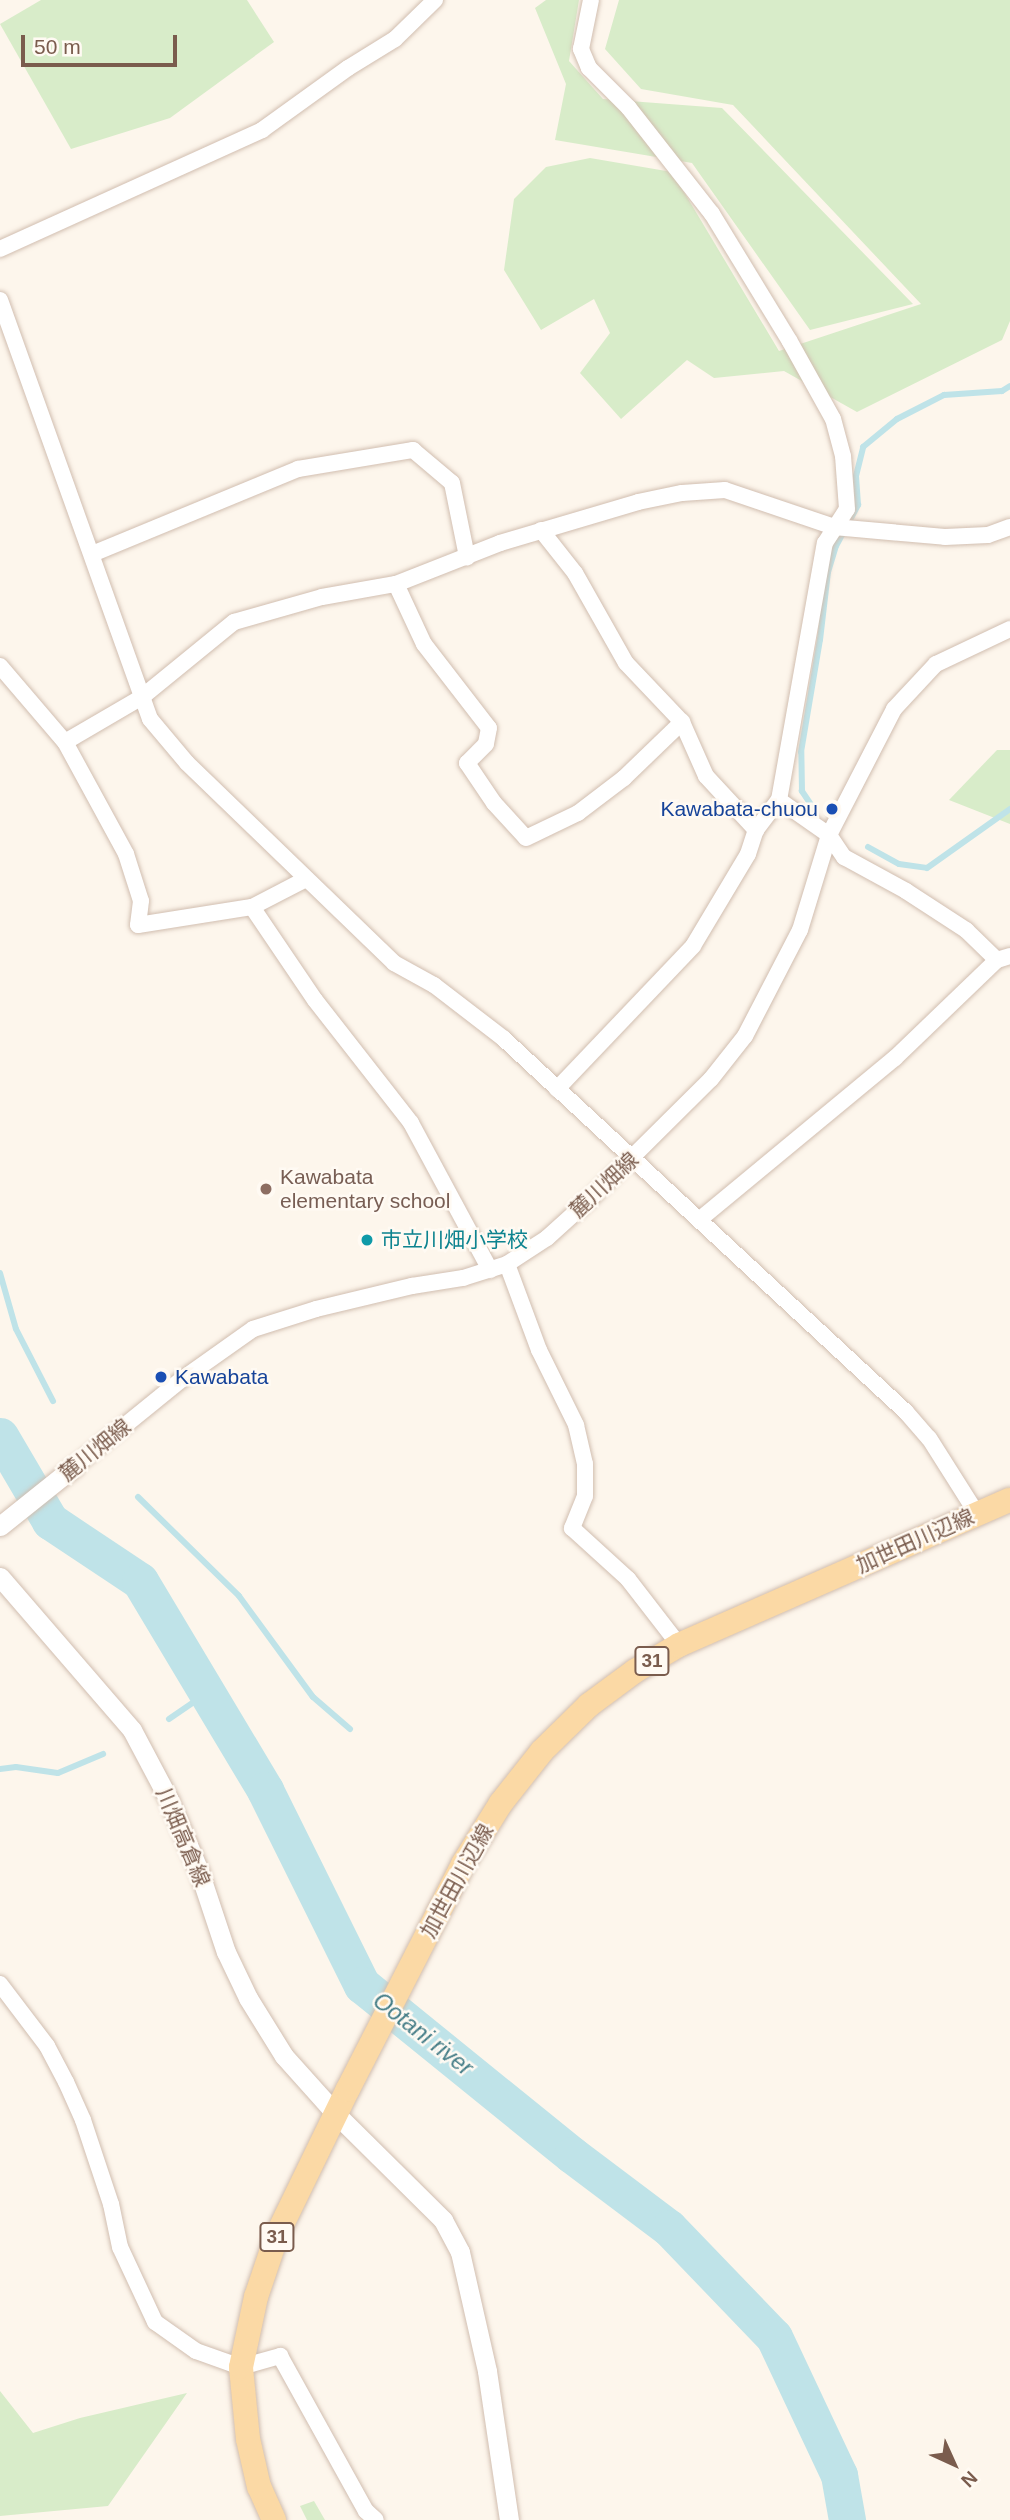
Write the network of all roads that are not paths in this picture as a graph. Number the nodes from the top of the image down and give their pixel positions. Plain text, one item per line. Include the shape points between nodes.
1 (435, 0) edge
2 (590, 0) edge
3 (0, 249) edge
4 (0, 300) edge
5 (834, 527) junction
6 (1010, 527) edge
7 (541, 530) junction
8 (92, 554) junction
9 (467, 557) junction
10 (396, 584) junction
11 (1010, 628) edge
12 (0, 666) edge
13 (142, 697) junction
14 (682, 722) junction
15 (65, 742) junction
16 (779, 800) junction
17 (756, 830) junction
18 (829, 835) junction
19 (304, 880) junction
20 (252, 907) junction
21 (1003, 958) edge
22 (558, 1089) junction
23 (632, 1159) junction
24 (699, 1220) junction
25 (507, 1264) junction
26 (491, 1270) junction
27 (75, 1466) joint
28 (1010, 1500) edge
29 (977, 1514) junction
30 (0, 1526) edge
31 (0, 1577) edge
32 (679, 1645) junction
33 (0, 1984) edge
34 (336, 2114) junction
35 (241, 2368) junction
36 (274, 2520) edge
37 (376, 2520) edge
38 (509, 2520) edge

1 - 3 street via 396,39 262,130
2 - 5 street via 581,49 589,68 629,108 712,214 833,419 843,456 847,509
4 - 8 street
5 - 6 street via 945,537 988,535
5 - 7 street via 725,490 638,502
5 - 16 street via 825,543
7 - 9 street
7 - 14 street via 575,573 626,663
8 - 9 street via 298,469 413,450 452,483
8 - 13 street
9 - 10 street
10 - 13 street via 322,597 234,622
10 - 14 street via 424,644 489,728 486,744 467,763 494,803 526,838 578,813 624,778
11 - 18 street, 麓川畑線 via 936,664 894,709
12 - 15 street
13 - 15 street
13 - 19 street via 150,719 187,763
14 - 17 street via 706,776
15 - 20 street via 126,854 141,901 138,925
16 - 17 street
16 - 18 street
17 - 22 street via 748,853 693,946
18 - 21 street via 844,857 906,891
18 - 23 street, 麓川畑線 via 800,930 745,1036 711,1079
19 - 20 street
19 - 22 street via 394,964 433,985 494,1031
20 - 26 street via 315,1000 411,1124
21 - 24 street via 895,1058
22 - 23 street
23 - 24 street
23 - 25 street, 麓川畑線 via 547,1238
24 - 29 street via 906,1412 929,1438
25 - 26 street, 麓川畑線
25 - 32 street via 539,1350 576,1425 585,1464 584,1496 572,1528 628,1579
26 - 27 street, 麓川畑線 via 316,1309 253,1329
27 - 30 street, 麓川畑線
28 - 29 main road, 加世田川辺線 / 31
29 - 32 main road, 加世田川辺線 / 31
31 - 34 street, 川畑高倉線 via 132,1730 169,1800 248,1998 284,2056
32 - 34 main road, 加世田川辺線 / 31 via 589,1705 542,1751 500,1803 463,1864
33 - 35 street via 47,2046 66,2082 111,2204 120,2248 155,2322 196,2351
34 - 35 main road, 加世田川辺線 / 31 via 277,2235 256,2297
34 - 38 street, 川畑高倉線 via 443,2220 460,2252 487,2371
35 - 36 main road, 加世田川辺線 / 31 via 248,2439 259,2487
35 - 37 street via 280,2356 366,2511

